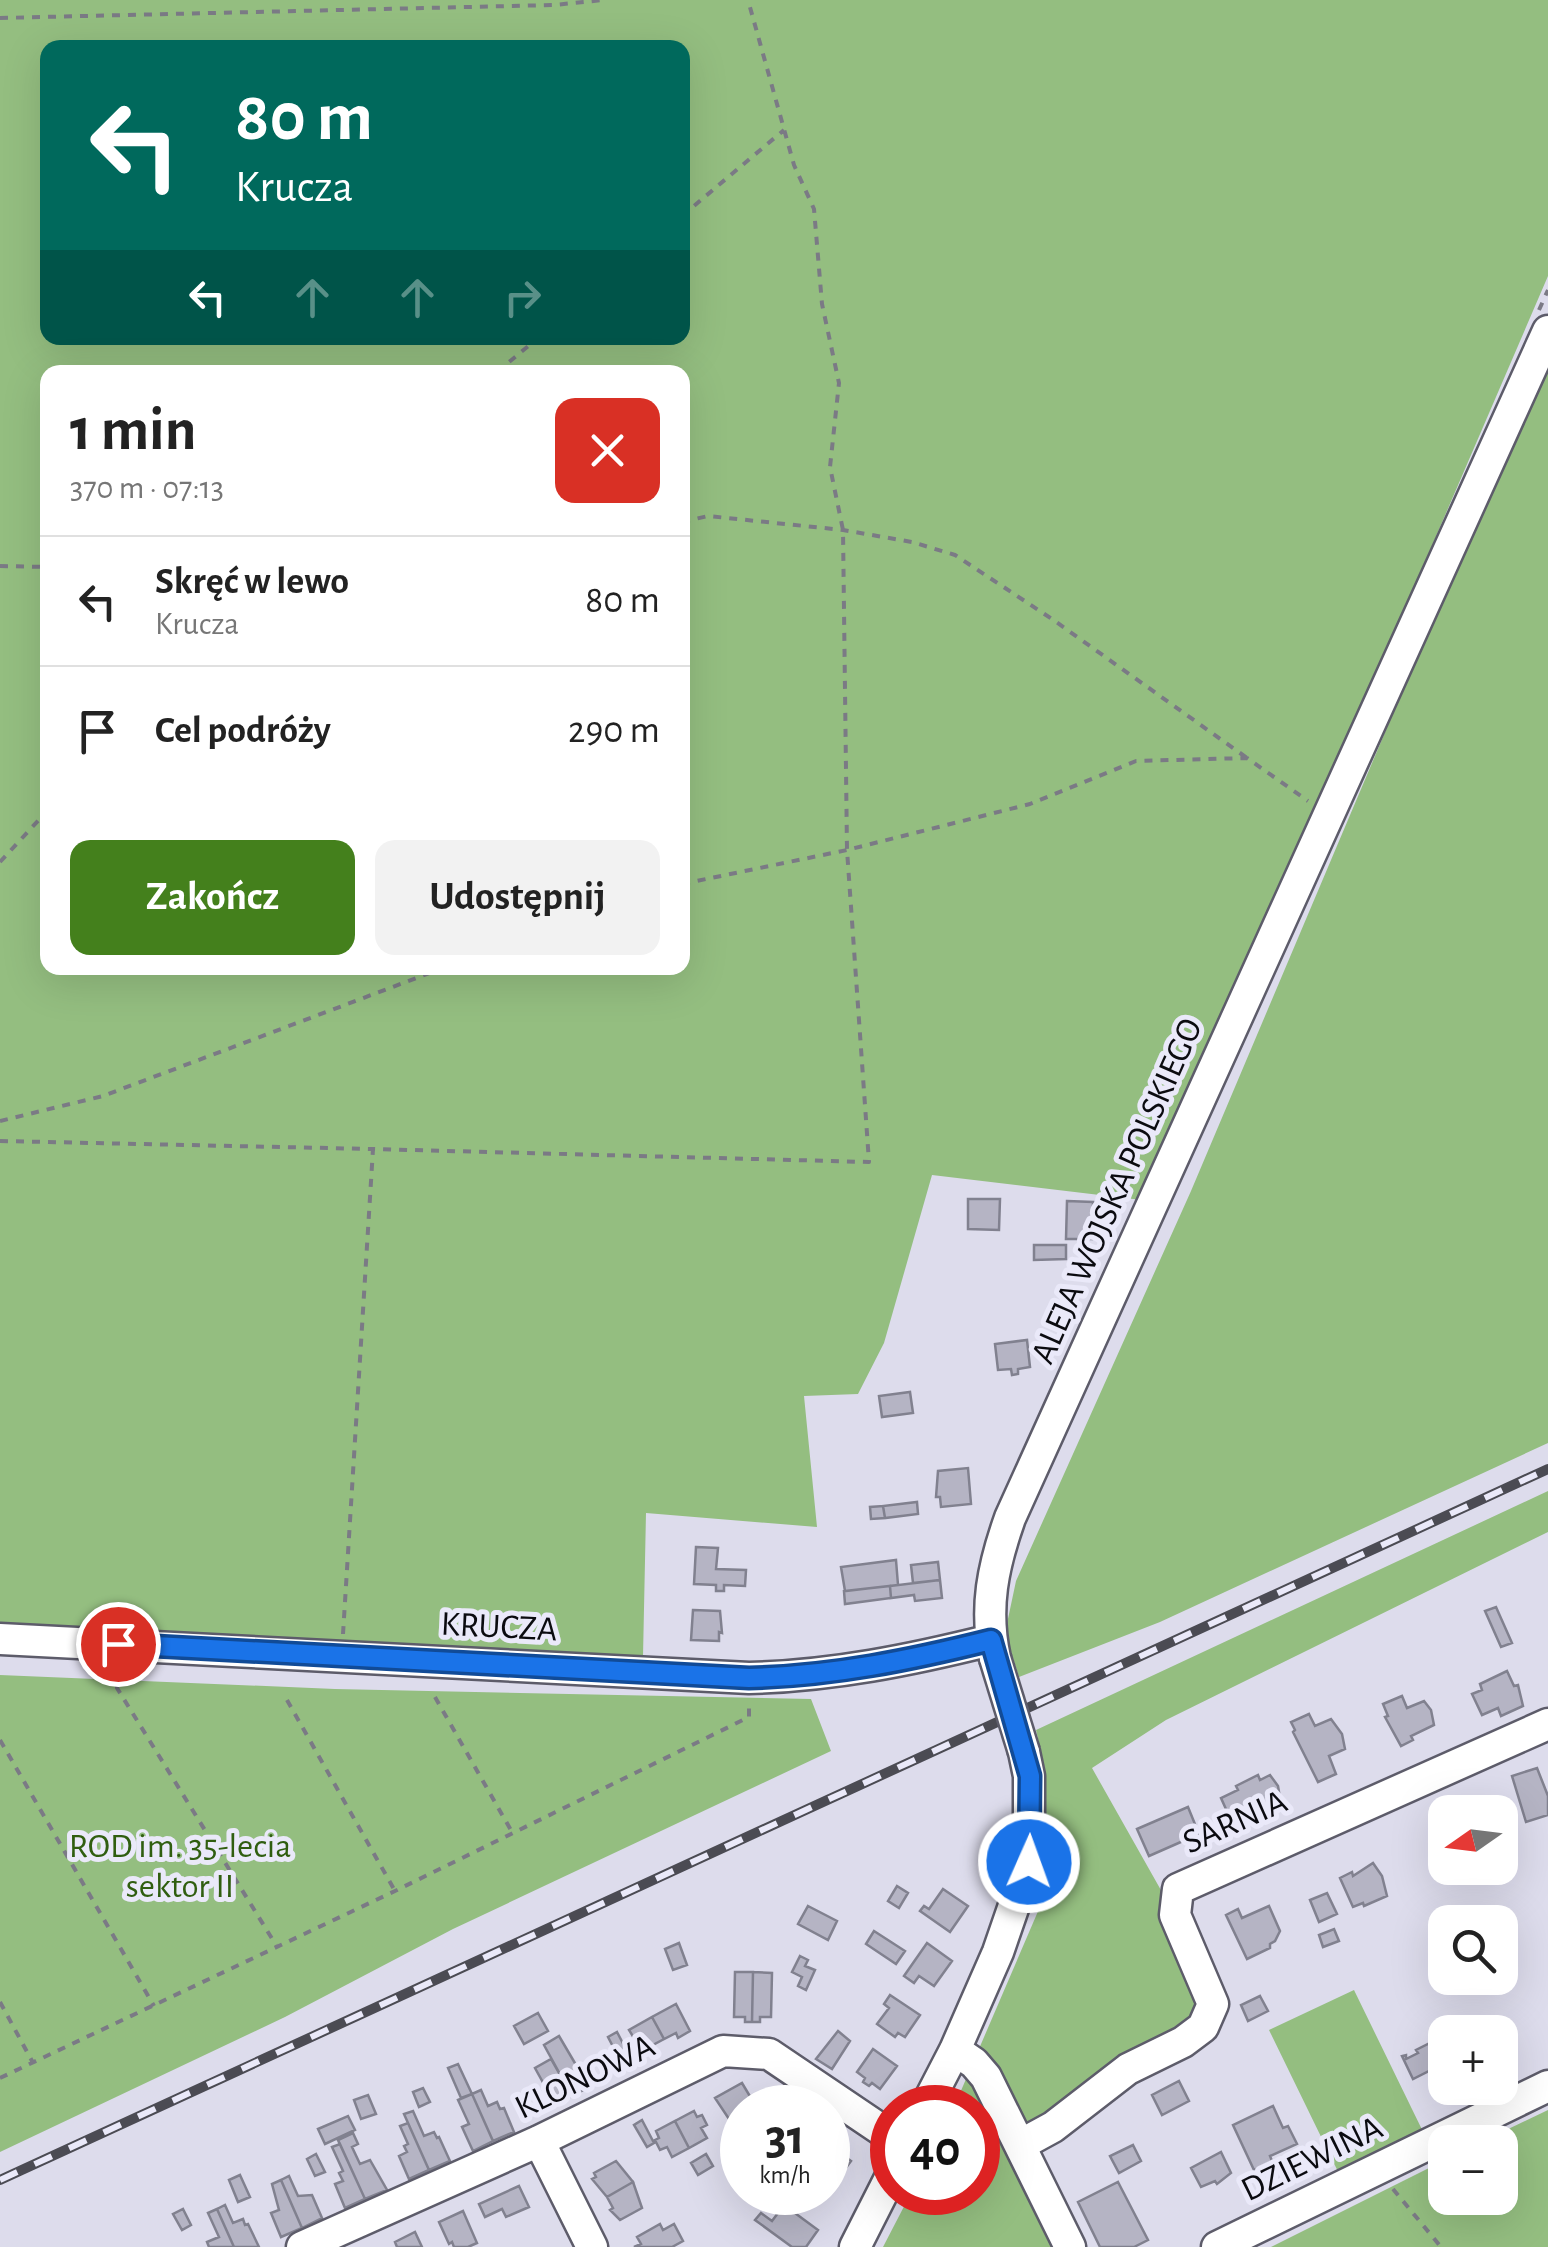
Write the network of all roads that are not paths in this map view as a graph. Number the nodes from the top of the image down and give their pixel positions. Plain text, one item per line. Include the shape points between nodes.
1 (1548, 332) edge
2 (0, 1638) edge
3 (993, 1649) junction
4 (1548, 1724) edge
5 (955, 2050) junction
6 (937, 2085) edge
7 (1548, 2086) edge
8 (870, 2122) edge
9 (539, 2142) junction
10 (1020, 2145) junction
11 (871, 2215) edge
12 (302, 2247) edge
13 (592, 2247) edge
14 (855, 2247) edge
15 (1070, 2247) edge
16 (1218, 2247) edge

1 - 3 street, ALEJA WOJSKA POLSKIEGO via 1010,1518 988,1600
2 - 3 street, KRUCZA via 749,1678 802,1677
3 - 5 street, ALEJA WOJSKA POLSKIEGO, bridge via 1030,1776 1029,1862
4 - 10 street, SARNIA via 1178,1889 1175,1915 1213,2004 1203,2027 1128,2069
5 - 6 street, ALEJA WOJSKA POLSKIEGO
5 - 10 street via 980,2067
7 - 16 street, DZIEWINA
8 - 9 street, KLONOWA via 769,2054 723,2051
9 - 12 street, KLONOWA
9 - 13 street
10 - 15 street
11 - 14 street

